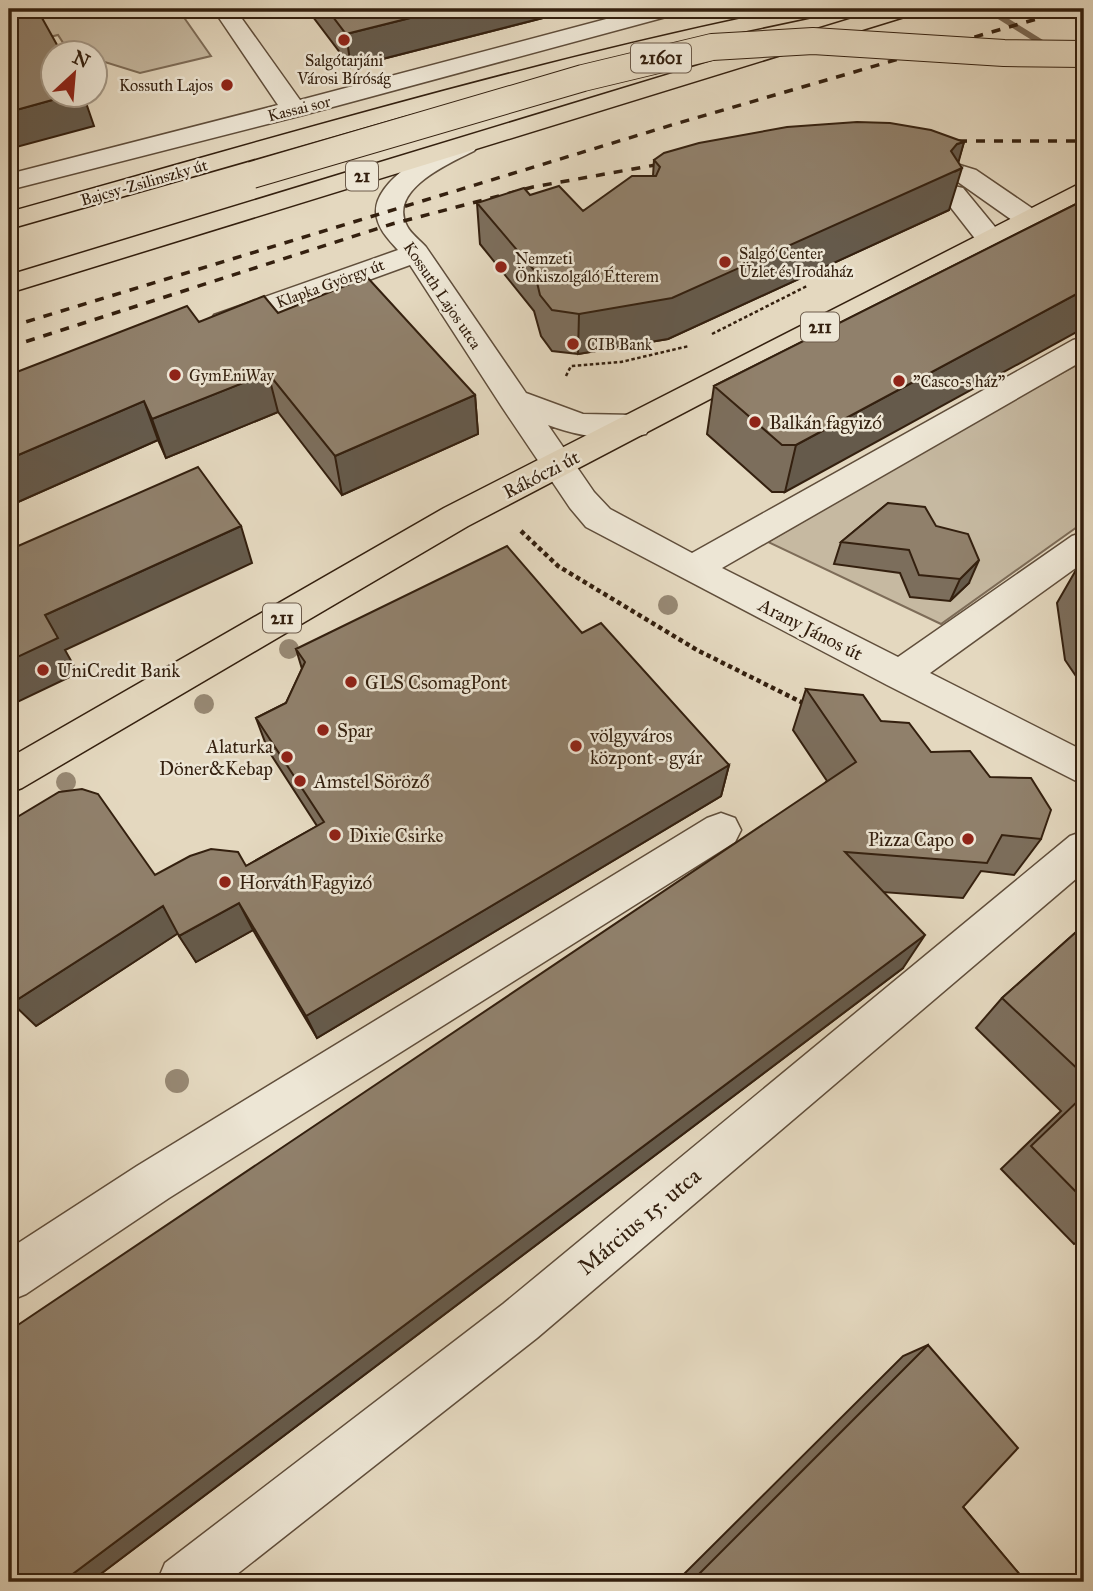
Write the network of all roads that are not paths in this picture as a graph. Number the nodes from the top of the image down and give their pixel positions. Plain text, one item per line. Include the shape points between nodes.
1 (224, 9) edge
2 (668, 9) edge
3 (818, 9) edge
4 (906, 9) edge
5 (659, 44) junction
6 (1084, 54) edge
7 (716, 69) junction
8 (294, 110) junction
9 (345, 124) junction
10 (280, 142) junction
11 (465, 146) junction
12 (886, 155) edge
13 (9, 182) edge
14 (1084, 192) edge
15 (954, 194) edge
16 (1029, 219) junction
17 (15, 232) edge
18 (990, 239) junction
19 (416, 253) junction
20 (9, 284) edge
21 (199, 331) edge
22 (1084, 347) edge
23 (513, 400) junction
24 (635, 426) junction
25 (558, 465) junction
26 (1084, 545) edge
27 (693, 569) junction
28 (900, 675) junction
29 (1084, 769) edge
30 (9, 776) edge
31 (721, 830) dead end
32 (1084, 848) edge
33 (9, 1277) edge
34 (184, 1582) edge

1 - 8 street
2 - 8 street, Kassai sor
3 - 5 main road, Bajcsy-Zsilinszky út
4 - 7 main road, 21
5 - 7 street via 702,54
5 - 9 main road, Bajcsy-Zsilinszky út
6 - 17 main road, 21601, bridge via 1004,54 813,41 712,47 583,78 252,175
7 - 11 main road, 21
8 - 9 street
8 - 10 street
8 - 13 street, Kassai sor
9 - 10 main road, Bajcsy-Zsilinszky út
10 - 17 main road, Bajcsy-Zsilinszky út
11 - 19 street, Kossuth Lajos utca via 427,164 391,201 392,224
11 - 20 main road, 21
12 - 16 street via 935,164 967,176
14 - 16 main road, Rákóczi út / 211
15 - 18 street
16 - 18 main road, Rákóczi út / 211
18 - 24 main road, Rákóczi út / 211
19 - 21 street, Klapka György út
19 - 23 street, Kossuth Lajos utca
22 - 27 street
23 - 24 street via 590,427
23 - 25 street, Kossuth Lajos utca
24 - 25 main road, Rákóczi út / 211
25 - 27 street, Arany János út via 598,518
25 - 30 main road, Rákóczi út / 211 via 456,517
26 - 28 street
27 - 28 street, Arany János út
28 - 29 street, Arany János út
31 - 33 street via 153,1182
32 - 34 street, Március 15. utca via 520,1321

